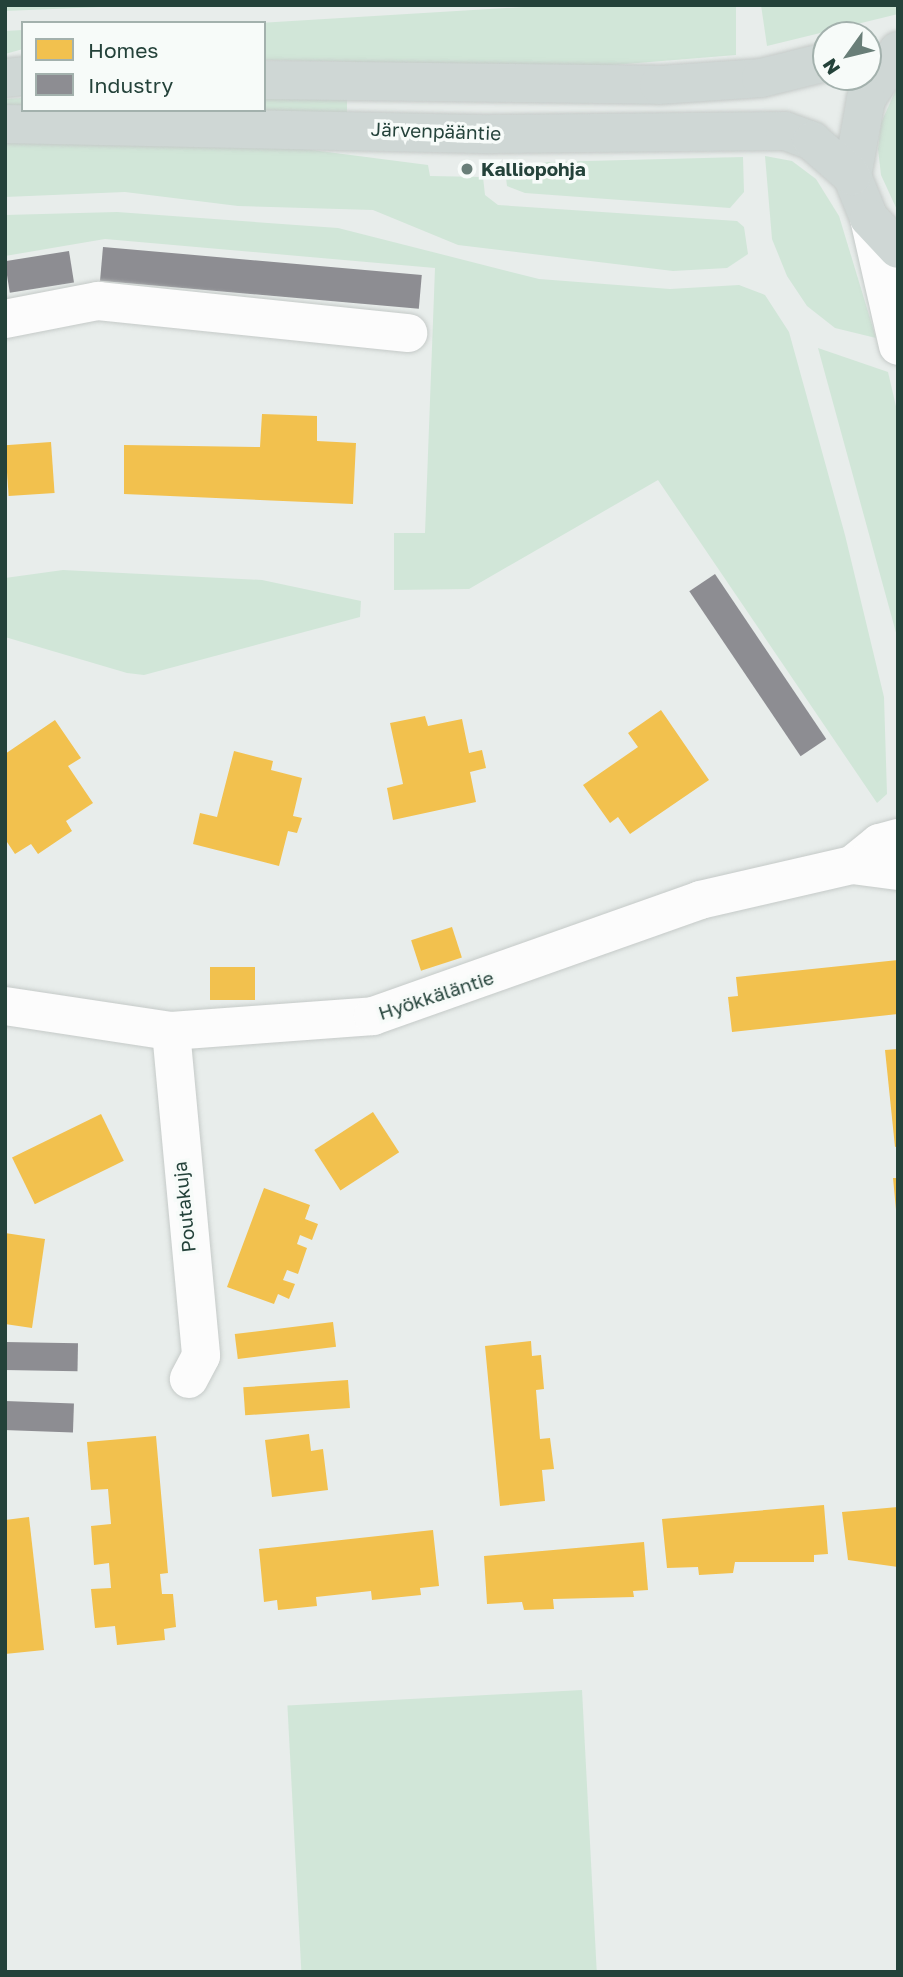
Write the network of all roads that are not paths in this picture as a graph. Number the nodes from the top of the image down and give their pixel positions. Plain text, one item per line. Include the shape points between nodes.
1 (898, 51) edge
2 (812, 65) edge
3 (266, 80) edge
4 (5, 124) edge
5 (852, 176) junction
6 (869, 218) junction
7 (898, 249) edge
8 (5, 319) edge
9 (408, 333) dead end
10 (898, 346) edge
11 (898, 838) edge
12 (852, 865) junction
13 (898, 871) edge
14 (5, 1006) edge
15 (170, 1031) junction
16 (189, 1379) dead end

1 - 5 main road via 866,99
2 - 3 main road via 761,78 659,85
4 - 5 main road, Järvenpääntie via 492,134 785,131 812,141
5 - 6 main road
6 - 7 main road
6 - 10 street
8 - 9 street via 98,301
11 - 12 street, Hyökkäläntie via 879,843
12 - 13 street, Hyökkäläntie
12 - 15 street, Hyökkäläntie via 700,900 373,1016
14 - 15 street, Hyökkäläntie
15 - 16 street, Poutakuja via 201,1356

